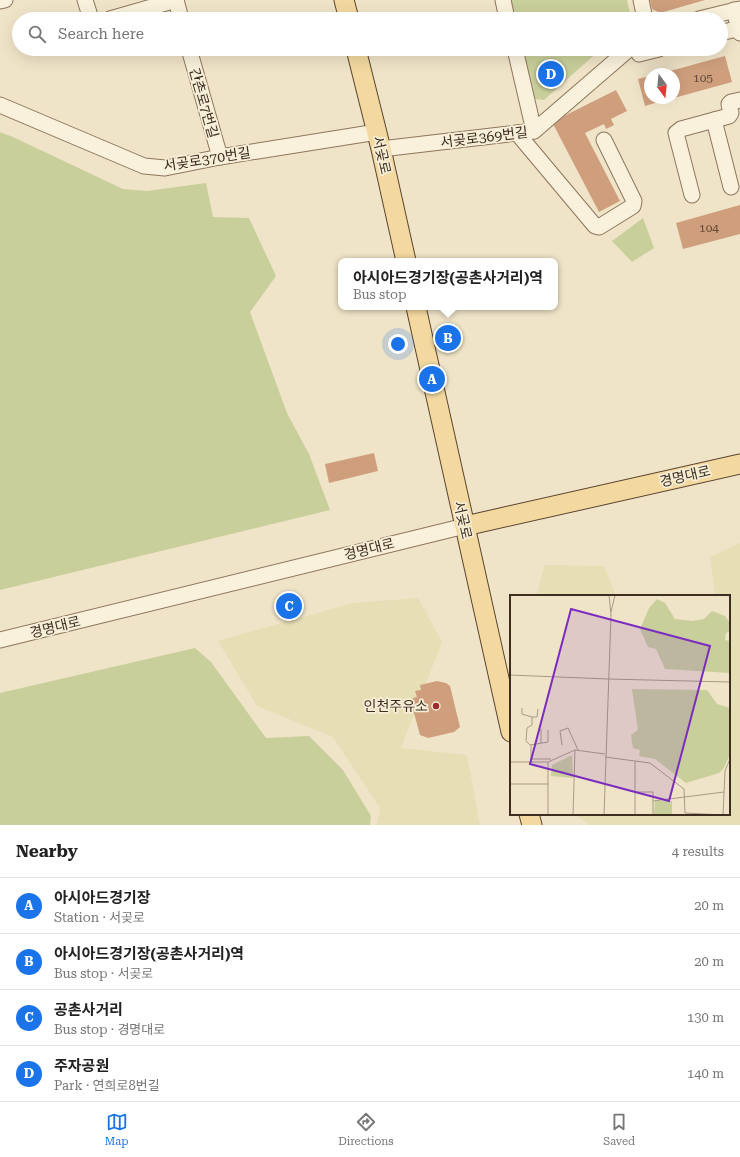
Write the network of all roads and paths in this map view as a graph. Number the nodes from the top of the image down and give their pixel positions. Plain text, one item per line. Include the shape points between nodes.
1 (4, 0) edge
2 (85, 0) edge
3 (176, 0) edge
4 (344, 0) edge
5 (503, 0) edge
6 (640, 0) edge
7 (0, 1) edge
8 (737, 9) edge
9 (89, 12) edge
10 (134, 12) edge
11 (179, 12) edge
12 (347, 12) edge
13 (506, 12) edge
14 (643, 12) edge
15 (726, 12) edge
16 (739, 30) edge
17 (728, 32) edge
18 (191, 56) edge
19 (358, 56) edge
20 (517, 56) edge
21 (629, 56) edge
22 (740, 100) edge
23 (0, 105) edge
24 (714, 120) junction
25 (534, 131) junction
26 (517, 133) junction
27 (604, 140) dead end
28 (379, 141) junction
29 (220, 157) junction
30 (731, 187) dead end
31 (692, 195) dead end
32 (405, 258) edge
33 (417, 310) edge
34 (740, 464) edge
35 (465, 526) junction
36 (0, 640) edge
37 (510, 728) edge
38 (529, 815) edge
39 (532, 825) edge

1 - 7 street
2 - 9 street
3 - 10 street
3 - 11 street
4 - 12 main road
5 - 13 street
6 - 14 street
8 - 15 street
8 - 16 street
16 - 17 street
18 - 29 street, 간촌로7번길
19 - 28 main road, 서곶로
20 - 25 street
21 - 25 street, 서곶로369번길
22 - 24 street via 729,104 730,116
23 - 29 street, 서곶로370번길 via 144,166 165,168
24 - 30 street
24 - 31 street via 681,129 676,133
25 - 26 street, 서곶로369번길
26 - 27 street via 595,226 599,227 633,206 634,201
26 - 28 street, 서곶로369번길
28 - 29 street, 서곶로370번길
28 - 32 main road, 서곶로
33 - 35 main road, 서곶로
34 - 35 main road, 경명대로
35 - 36 street, 경명대로
35 - 37 main road, 서곶로
38 - 39 main road

